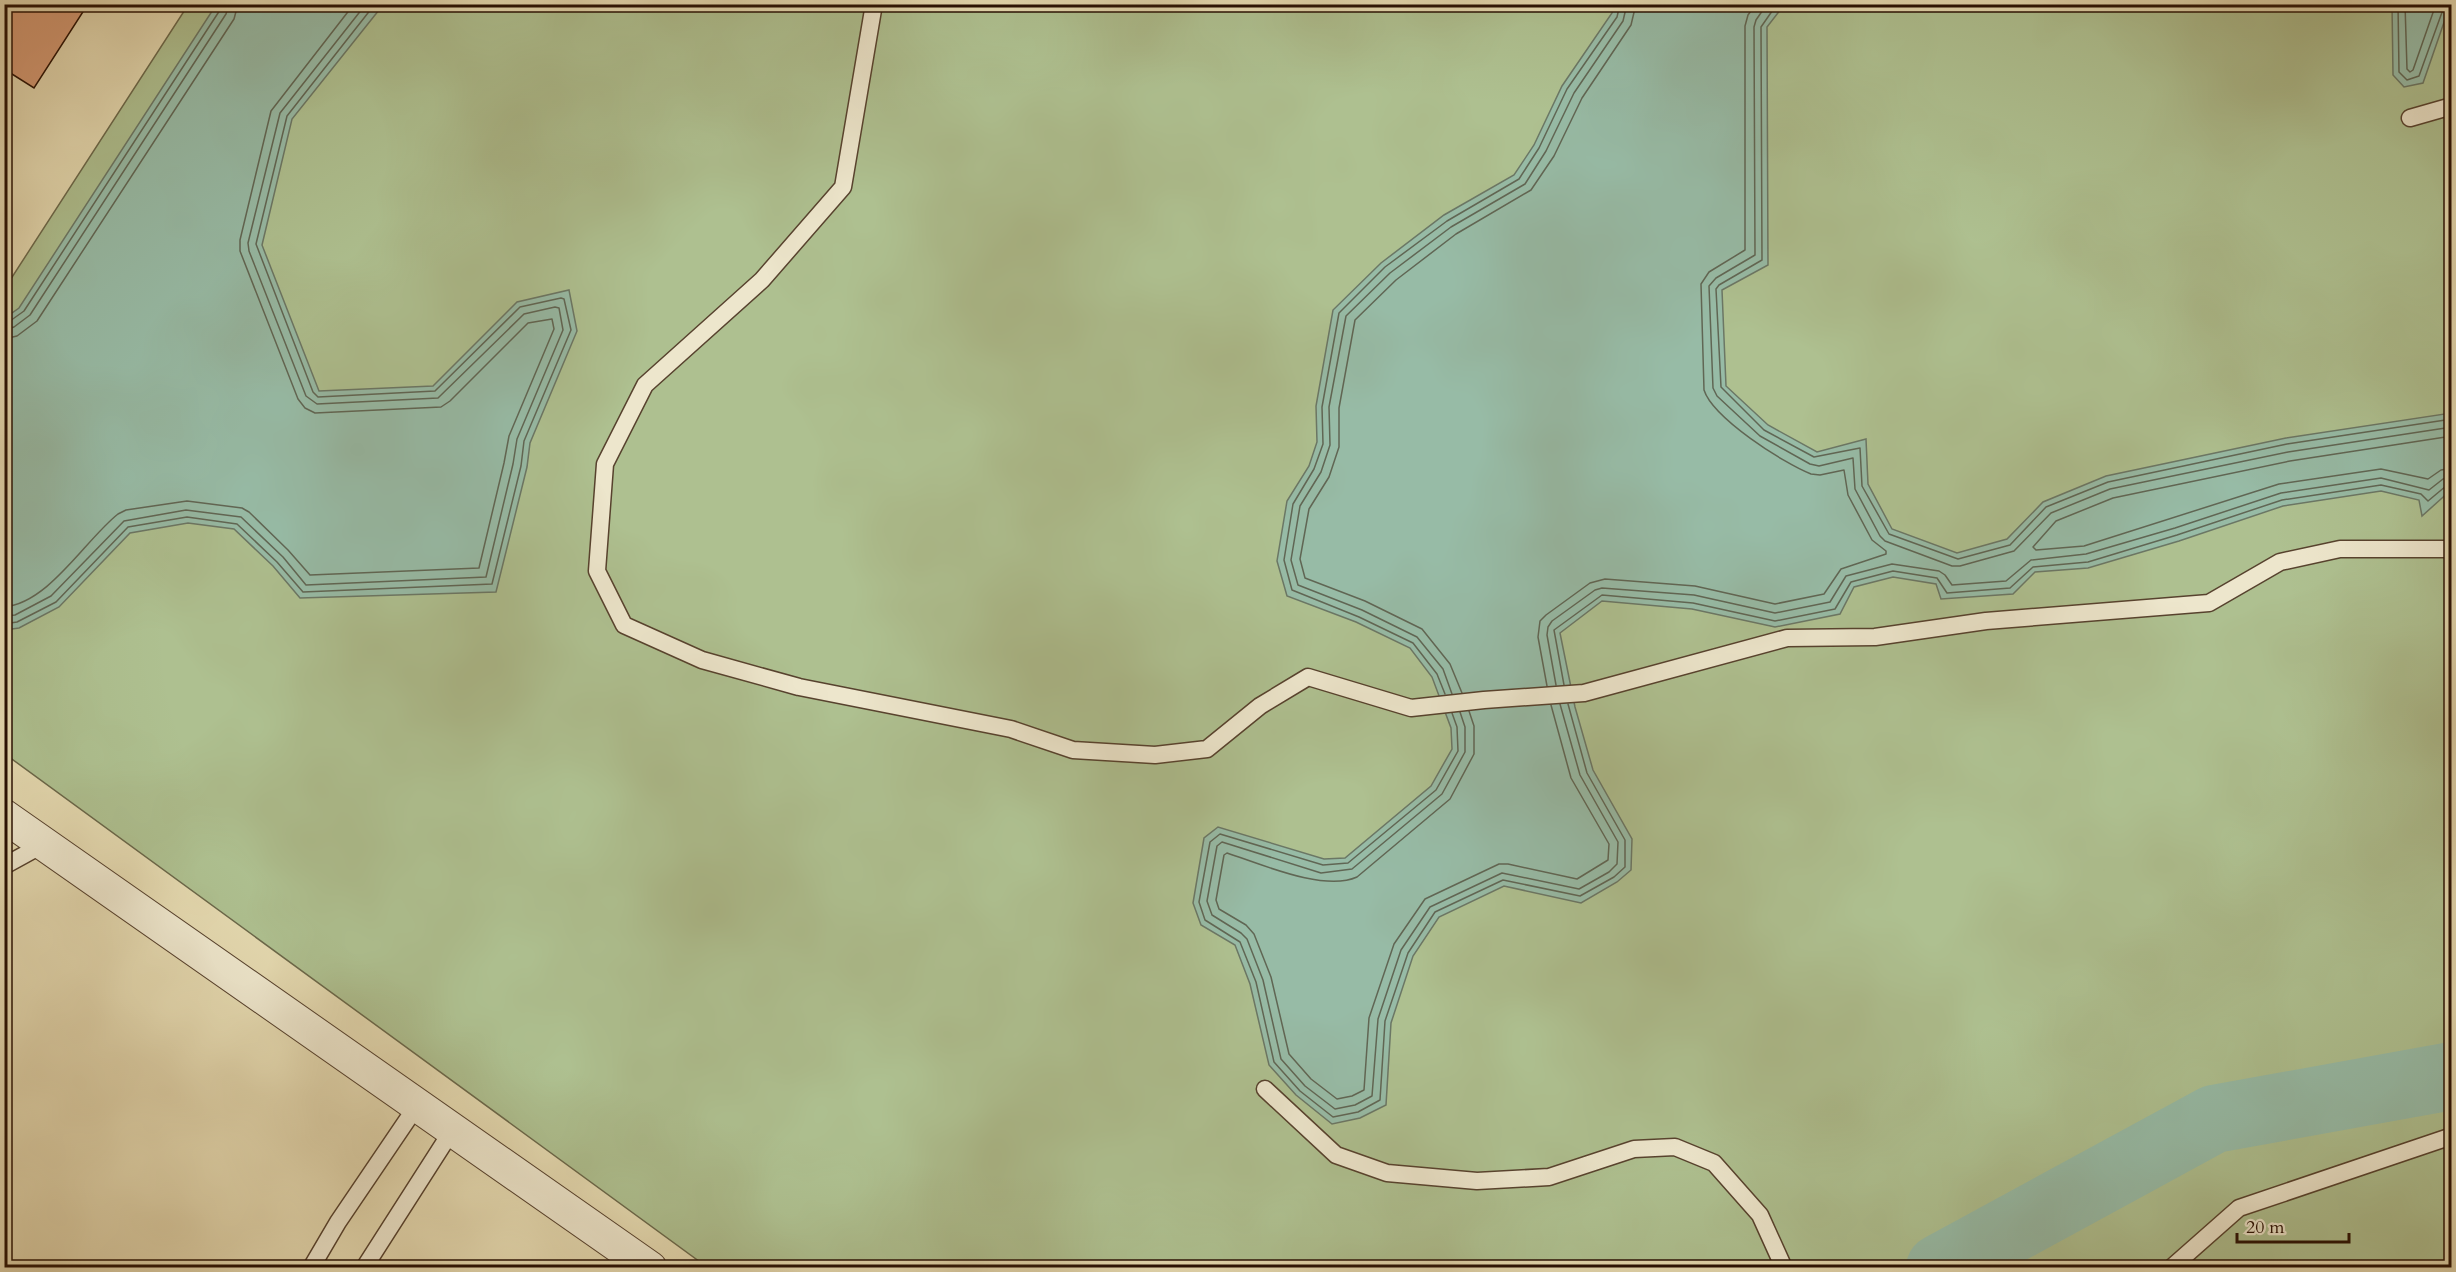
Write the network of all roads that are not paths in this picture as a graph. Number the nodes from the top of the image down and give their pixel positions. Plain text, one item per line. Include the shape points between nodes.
1 (874, 4) edge
2 (2451, 106) edge
3 (2410, 118) dead end
4 (2451, 549) edge
5 (4, 816) edge
6 (44, 844) junction
7 (4, 867) edge
8 (1265, 1089) dead end
9 (418, 1104) junction
10 (453, 1129) junction
11 (2451, 1136) edge
12 (311, 1268) edge
13 (364, 1268) edge
14 (650, 1268) edge
15 (1785, 1268) edge
16 (2171, 1268) edge

1 - 4 lane via 843,187 762,280 645,385 605,464 597,571 624,625 702,660 799,687 1011,729 1073,750 1155,755 1207,749 1260,705 1308,677 1411,708 1584,693 1787,638 1875,637 1986,621 2210,603 2280,562 2340,549
2 - 3 lane
5 - 6 street
6 - 7 lane
6 - 9 street
8 - 15 lane via 1336,1155 1387,1173 1477,1181 1549,1177 1634,1149 1676,1147 1714,1163 1760,1215
9 - 10 street
9 - 12 lane
10 - 13 lane
10 - 14 street
11 - 16 lane via 2239,1208

